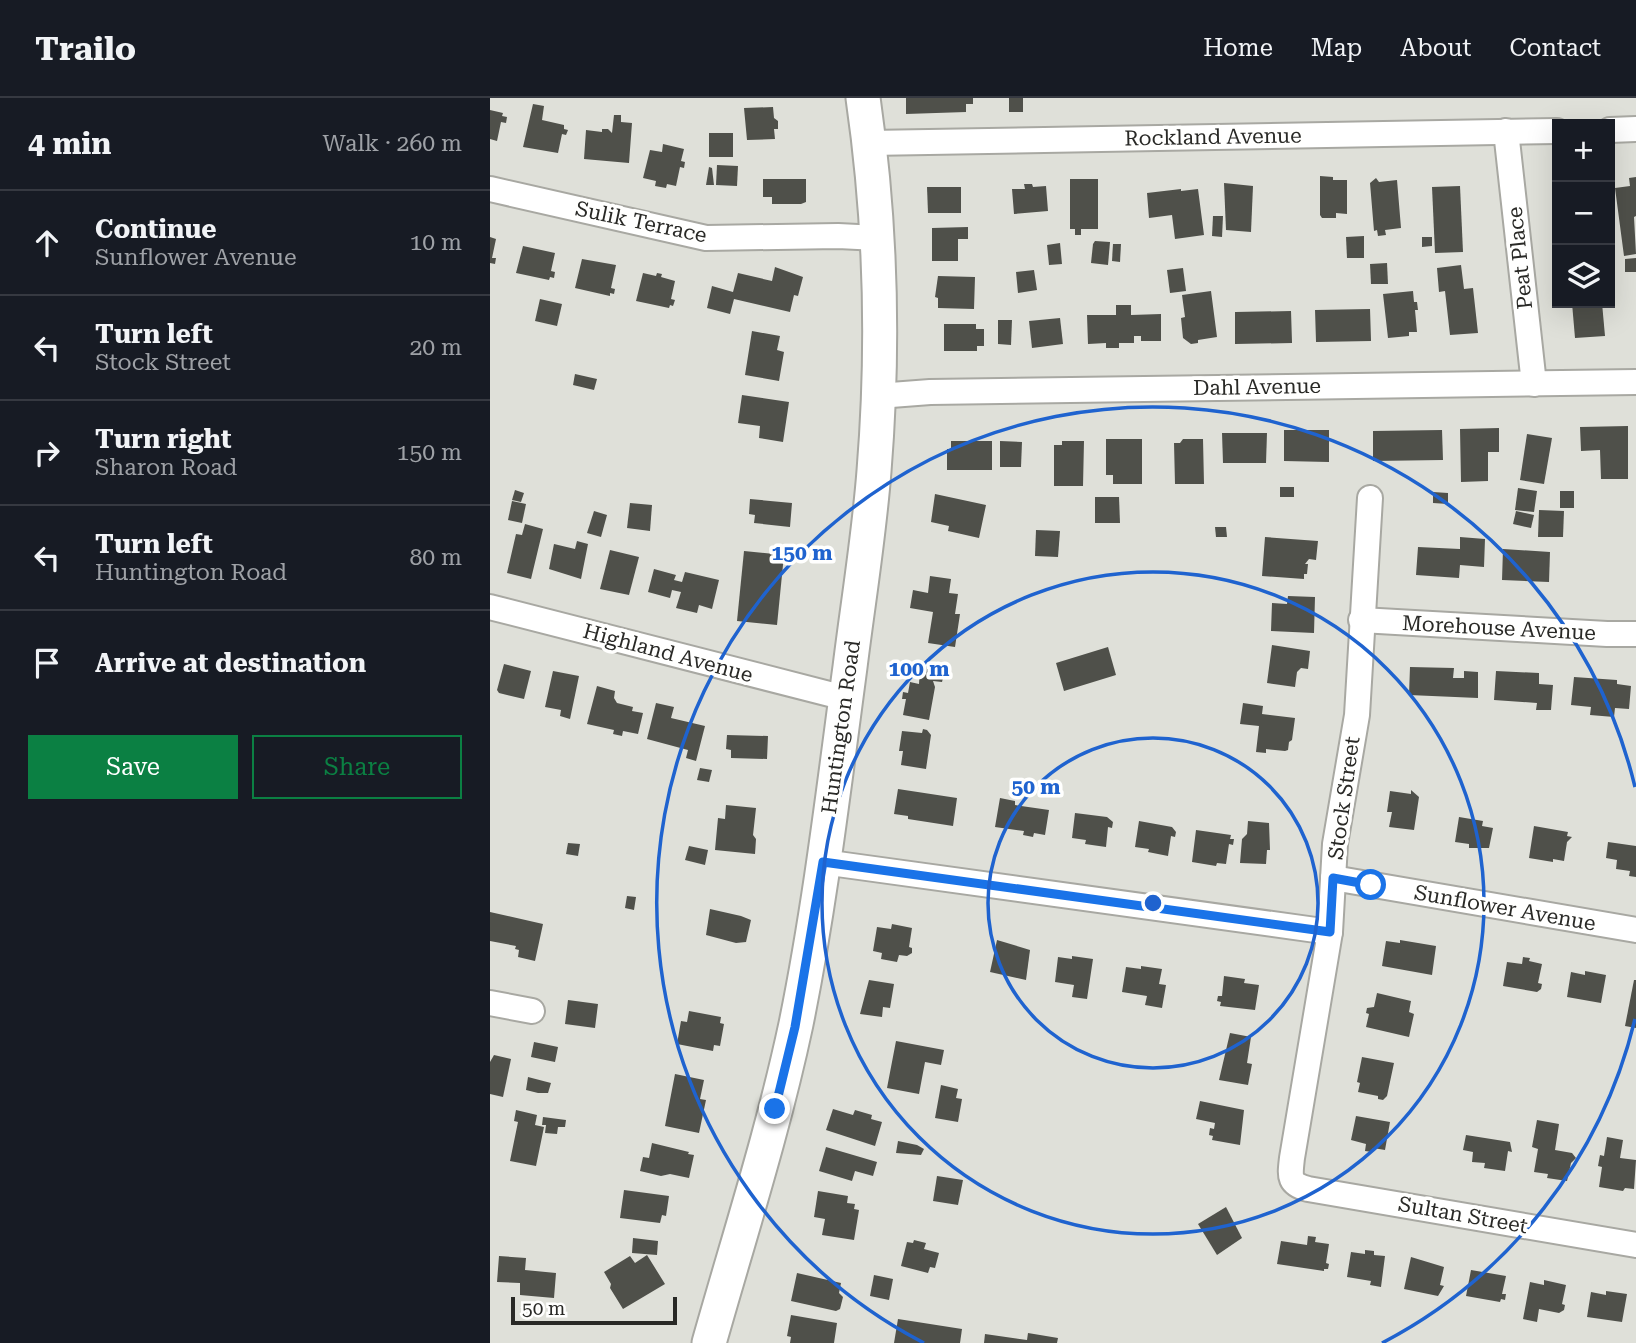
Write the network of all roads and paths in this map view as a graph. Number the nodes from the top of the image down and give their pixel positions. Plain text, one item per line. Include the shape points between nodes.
1 (863, 98) edge
2 (1636, 129) edge
3 (1615, 130) edge
4 (1506, 131) junction
5 (1552, 131) edge
6 (869, 143) junction
7 (490, 189) edge
8 (878, 238) junction
9 (1636, 382) edge
10 (1534, 384) junction
11 (878, 396) junction
12 (1370, 498) dead end
13 (490, 607) edge
14 (1362, 620) junction
15 (1636, 634) edge
16 (845, 698) junction
17 (823, 862) junction
18 (1333, 878) junction
19 (1636, 930) edge
20 (1330, 932) junction
21 (490, 1003) edge
22 (531, 1011) dead end
23 (1292, 1180) joint
24 (1636, 1245) edge
25 (709, 1343) edge

1 - 6 main road, Huntington Road
2 - 3 street
4 - 5 street, Rockland Avenue
4 - 6 street, Rockland Avenue
4 - 10 street, Peat Place
6 - 8 main road, Huntington Road
7 - 8 street, Sulik Terrace via 706,237
8 - 11 main road, Huntington Road
9 - 10 street, Dahl Avenue
10 - 11 street, Dahl Avenue
11 - 16 main road, Huntington Road via 874,472
12 - 14 street, Stock Street
13 - 16 street, Highland Avenue
14 - 15 street, Morehouse Avenue
14 - 18 street, Stock Street via 1357,715
16 - 17 main road, Huntington Road
17 - 20 street
17 - 25 main road, Huntington Road via 795,1027
18 - 19 street, Sunflower Avenue
18 - 20 street, Stock Street
20 - 23 street, Stock Street
21 - 22 street
23 - 24 street, Sultan Street via 1308,1189

